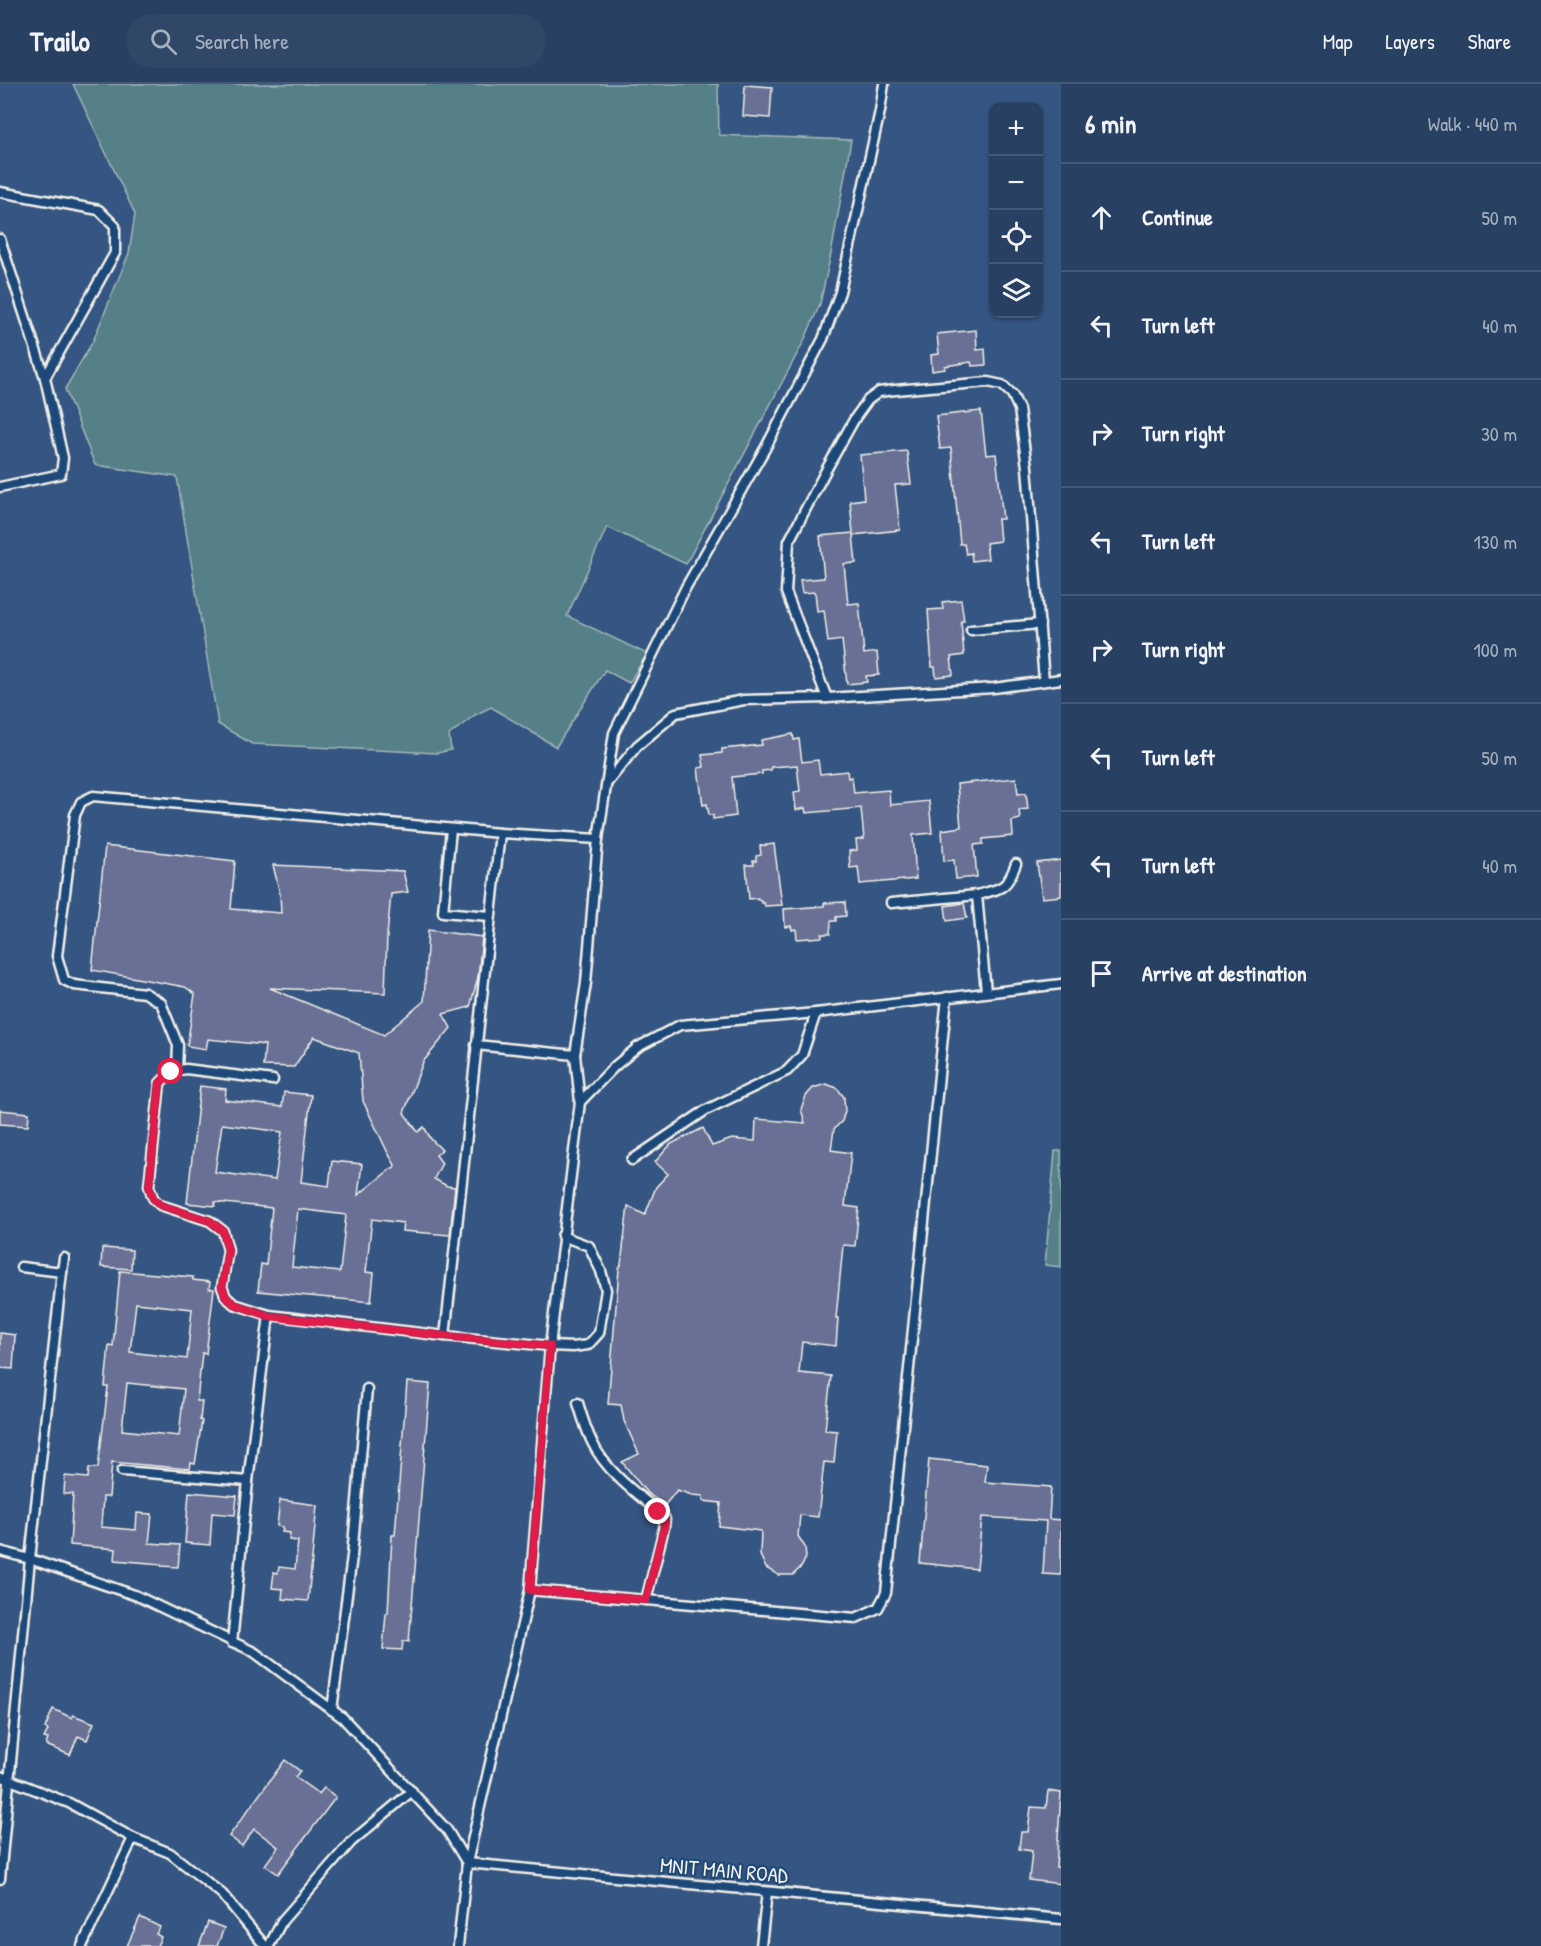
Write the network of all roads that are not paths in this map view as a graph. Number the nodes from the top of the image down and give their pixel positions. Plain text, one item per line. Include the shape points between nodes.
1 (884, 84) edge
2 (0, 192) edge
3 (0, 239) edge
4 (45, 378) junction
5 (0, 487) edge
6 (1040, 624) junction
7 (971, 630) dead end
8 (1061, 679) edge
9 (1044, 681) junction
10 (827, 698) junction
11 (606, 783) junction
12 (451, 829) junction
13 (500, 833) junction
14 (598, 839) junction
15 (1016, 864) dead end
16 (977, 895) junction
17 (891, 903) dead end
18 (490, 916) junction
19 (1061, 984) edge
20 (986, 992) junction
21 (946, 997) junction
22 (816, 1013) junction
23 (476, 1045) junction
24 (575, 1055) junction
25 (177, 1071) junction
26 (273, 1080) dead end
27 (580, 1101) junction
28 (632, 1160) dead end
29 (562, 1236) junction
30 (64, 1258) dead end
31 (21, 1267) dead end
32 (62, 1272) junction
33 (269, 1316) junction
34 (445, 1336) junction
35 (550, 1346) junction
36 (367, 1389) dead end
37 (578, 1403) dead end
38 (122, 1471) dead end
39 (248, 1481) junction
40 (0, 1551) edge
41 (30, 1559) junction
42 (530, 1590) junction
43 (646, 1600) junction
44 (232, 1643) junction
45 (332, 1710) junction
46 (0, 1776) edge
47 (11, 1779) junction
48 (412, 1791) junction
49 (134, 1838) junction
50 (467, 1863) junction
51 (0, 1880) edge
52 (767, 1892) junction
53 (1061, 1919) edge
54 (82, 1946) edge
55 (267, 1946) edge
56 (458, 1946) edge
57 (761, 1946) edge

1 - 11 lane via 840,292 823,339 686,587 614,733
2 - 4 lane via 99,210 115,226 115,253
3 - 4 lane
4 - 5 lane via 63,458 61,474
6 - 7 lane
6 - 9 lane
6 - 10 lane via 1027,467 1019,409 1012,394 1002,385 988,382 879,392 855,418 789,541 786,592
8 - 9 lane
9 - 10 lane via 994,688
10 - 11 lane via 744,700 676,713 637,746
11 - 14 lane
12 - 13 lane
12 - 18 lane via 443,912
12 - 25 lane via 93,796 81,802 75,815 57,956 60,970 64,980 74,985 145,993 161,1003 178,1045
13 - 14 lane
13 - 18 lane
14 - 24 lane via 586,983
15 - 16 lane via 1002,888
16 - 17 lane
16 - 20 lane
18 - 23 lane
19 - 20 lane
20 - 21 lane
21 - 22 lane
21 - 43 lane via 886,1593 878,1608 856,1618
22 - 27 lane via 680,1025 638,1047
22 - 28 lane via 802,1055 788,1071 706,1110
23 - 24 lane
23 - 34 lane
24 - 27 lane
25 - 26 lane
25 - 33 lane via 160,1083 149,1186 153,1198 160,1205 210,1221 223,1231 228,1250 222,1287 226,1297 234,1304
27 - 29 lane
29 - 35 lane
29 - 35 lane via 589,1246 606,1290 599,1333 588,1345
30 - 32 lane
31 - 32 lane
32 - 41 lane
33 - 34 lane
33 - 39 lane
34 - 35 lane
35 - 42 lane
36 - 45 lane via 352,1556
37 - 43 lane via 602,1458 665,1519
38 - 39 lane
39 - 44 lane
40 - 41 lane
41 - 44 lane via 137,1596
41 - 47 lane
42 - 43 lane
42 - 50 lane
44 - 45 lane via 254,1652
45 - 48 lane
46 - 47 lane
47 - 49 lane via 69,1803
47 - 51 lane
48 - 50 lane via 447,1830
48 - 55 lane via 351,1842 282,1921
49 - 54 lane
49 - 55 lane via 170,1853 222,1894
50 - 52 lane, MNIT MAIN ROAD
50 - 56 lane
52 - 53 lane, MNIT MAIN ROAD
52 - 57 lane

